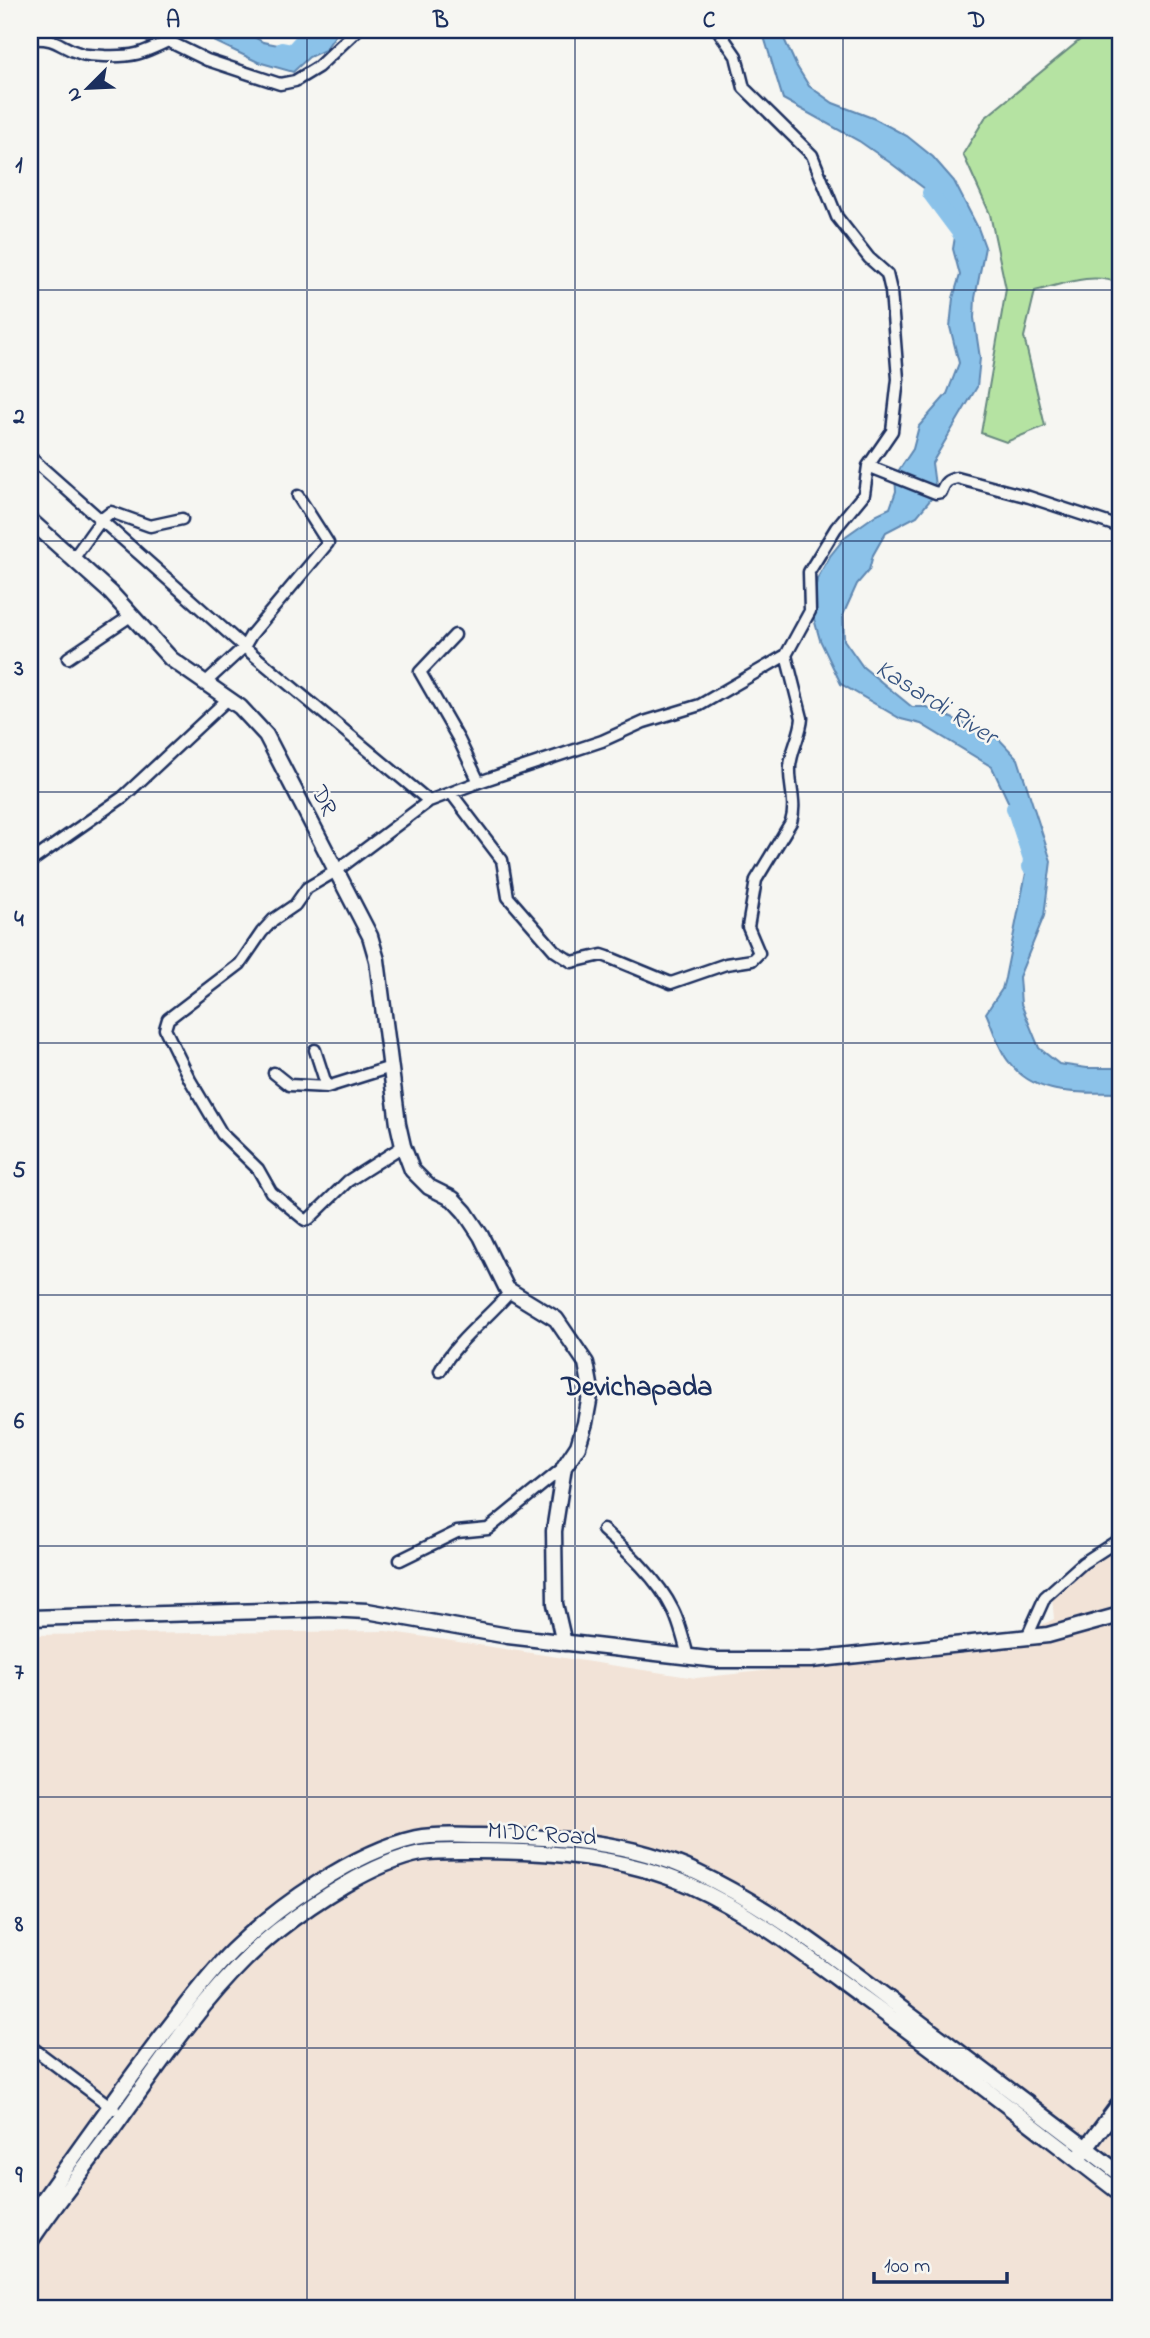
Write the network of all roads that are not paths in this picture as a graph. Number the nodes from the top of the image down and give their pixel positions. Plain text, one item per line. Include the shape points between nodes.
1 (152, 30) edge
2 (357, 30) edge
3 (718, 30) edge
4 (30, 39) edge
5 (168, 41) junction
6 (30, 457) edge
7 (868, 466) junction
8 (298, 496) dead end
9 (182, 519) dead end
10 (30, 520) edge
11 (101, 520) junction
12 (1120, 527) edge
13 (73, 559) junction
14 (132, 615) junction
15 (455, 635) dead end
16 (244, 647) junction
17 (786, 655) junction
18 (68, 658) dead end
19 (206, 682) junction
20 (229, 698) junction
21 (479, 782) junction
22 (452, 793) junction
23 (429, 801) junction
24 (30, 862) edge
25 (336, 871) junction
26 (315, 1051) dead end
27 (391, 1067) junction
28 (274, 1073) dead end
29 (327, 1087) junction
30 (403, 1146) junction
31 (510, 1292) junction
32 (440, 1371) dead end
33 (564, 1467) junction
34 (603, 1530) dead end
35 (1120, 1539) edge
36 (400, 1560) dead end
37 (1120, 1615) edge
38 (30, 1618) edge
39 (1027, 1637) junction
40 (564, 1643) junction
41 (688, 1657) junction
42 (30, 2046) edge
43 (1120, 2103) edge
44 (110, 2107) junction
45 (123, 2116) junction
46 (1086, 2148) junction
47 (1077, 2160) junction
48 (1120, 2174) edge
49 (1120, 2193) edge
50 (30, 2218) edge
51 (30, 2242) edge

1 - 5 street
2 - 5 street via 318,67 280,84 207,60
3 - 7 street via 736,56 744,88 812,155 837,217 887,274 898,379 892,431
4 - 5 street via 53,39 80,54 130,57
6 - 11 street
7 - 12 street via 936,493 949,479 957,478
7 - 17 street via 863,494 809,572 810,611
8 - 16 street via 328,543
9 - 11 street via 150,526 111,512
10 - 13 main road, DR
11 - 13 street
11 - 16 street
13 - 14 main road, DR
14 - 18 street
14 - 19 main road, DR via 172,659
15 - 21 street via 420,672
16 - 19 street
16 - 23 street
17 - 21 street via 700,705
17 - 22 street via 802,718 790,768 794,812 756,880 748,927 759,953 752,960 731,962 671,983 602,955 566,960 512,903 502,860
19 - 20 main road, DR
20 - 24 street via 122,797
20 - 25 main road, DR via 266,736
21 - 22 street
22 - 23 street
23 - 25 street
25 - 27 main road, DR via 370,936 377,960
25 - 30 street via 304,890 291,908 262,932 240,964 168,1018 164,1029 222,1134 258,1169 271,1192 304,1220 357,1174
26 - 29 street
27 - 29 street
27 - 30 main road, DR
28 - 29 street via 289,1085
30 - 31 main road, DR via 412,1170 465,1212
31 - 32 street via 456,1347
31 - 33 main road via 556,1319 586,1363 591,1390 585,1423 578,1446
33 - 36 street via 488,1529 457,1532
33 - 40 main road via 553,1555 555,1604
34 - 41 street via 663,1594
35 - 39 street via 1083,1563 1045,1597
37 - 39 main road
38 - 40 main road via 326,1609 367,1611
39 - 41 main road via 811,1660
40 - 41 main road
42 - 44 street
43 - 46 main road
44 - 45 street
44 - 46 main road, MIDC Road via 212,1973 268,1919 305,1892 377,1852 418,1838 523,1836 621,1847 696,1871 758,1905
44 - 50 main road, MIDC Road
45 - 47 main road, MIDC Road via 223,1983 278,1931 336,1890 421,1853 522,1851 618,1862 690,1885 750,1918 900,2024
45 - 51 main road, MIDC Road
46 - 47 main road
46 - 48 main road, MIDC Road
47 - 49 main road, MIDC Road

